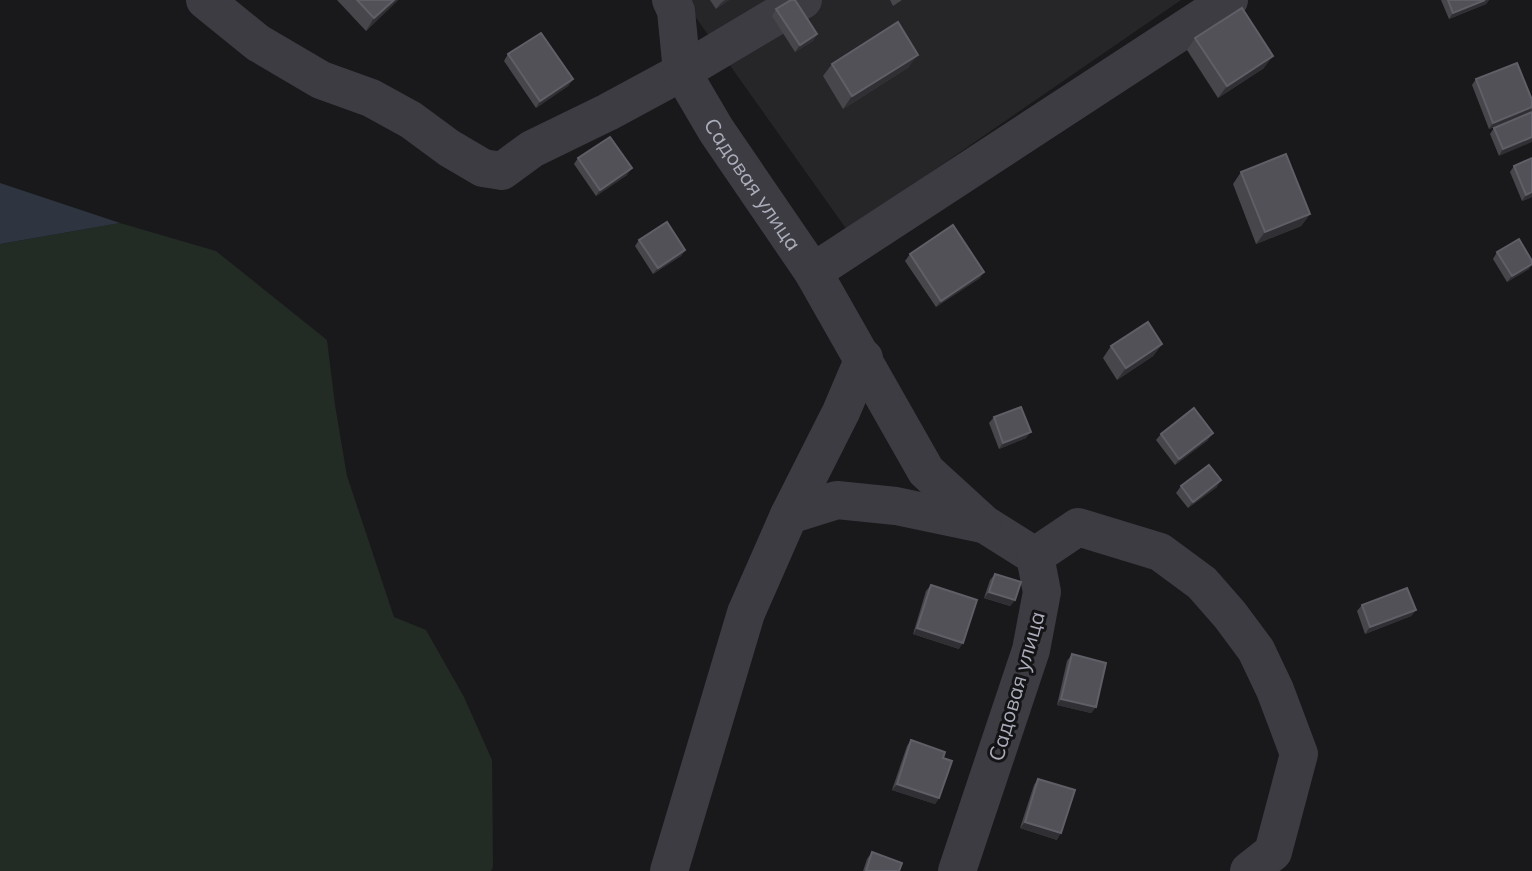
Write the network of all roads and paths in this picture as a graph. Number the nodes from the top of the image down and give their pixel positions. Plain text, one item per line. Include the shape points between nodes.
1 (205, 0) edge
2 (671, 0) edge
3 (803, 0) edge
4 (1229, 0) edge
5 (682, 72) junction
6 (813, 272) junction
7 (864, 358) junction
8 (789, 515) junction
9 (984, 524) junction
10 (1035, 556) junction
11 (669, 871) edge
12 (957, 871) edge
13 (1248, 871) edge

1 - 5 street via 258,43 321,80 370,98 483,168 502,171 532,149
2 - 5 street, Садовая улица
3 - 5 street
4 - 6 street
5 - 6 street, Садовая улица
6 - 7 street, Садовая улица
7 - 8 street
7 - 9 street, Садовая улица via 926,471
8 - 9 street, Садовая улица via 837,500 897,506
8 - 11 street via 746,613
9 - 10 street, Садовая улица
10 - 12 street, Садовая улица via 1042,593 1031,650
10 - 13 street via 1077,527 1160,552 1202,583 1256,650 1299,754 1273,852

